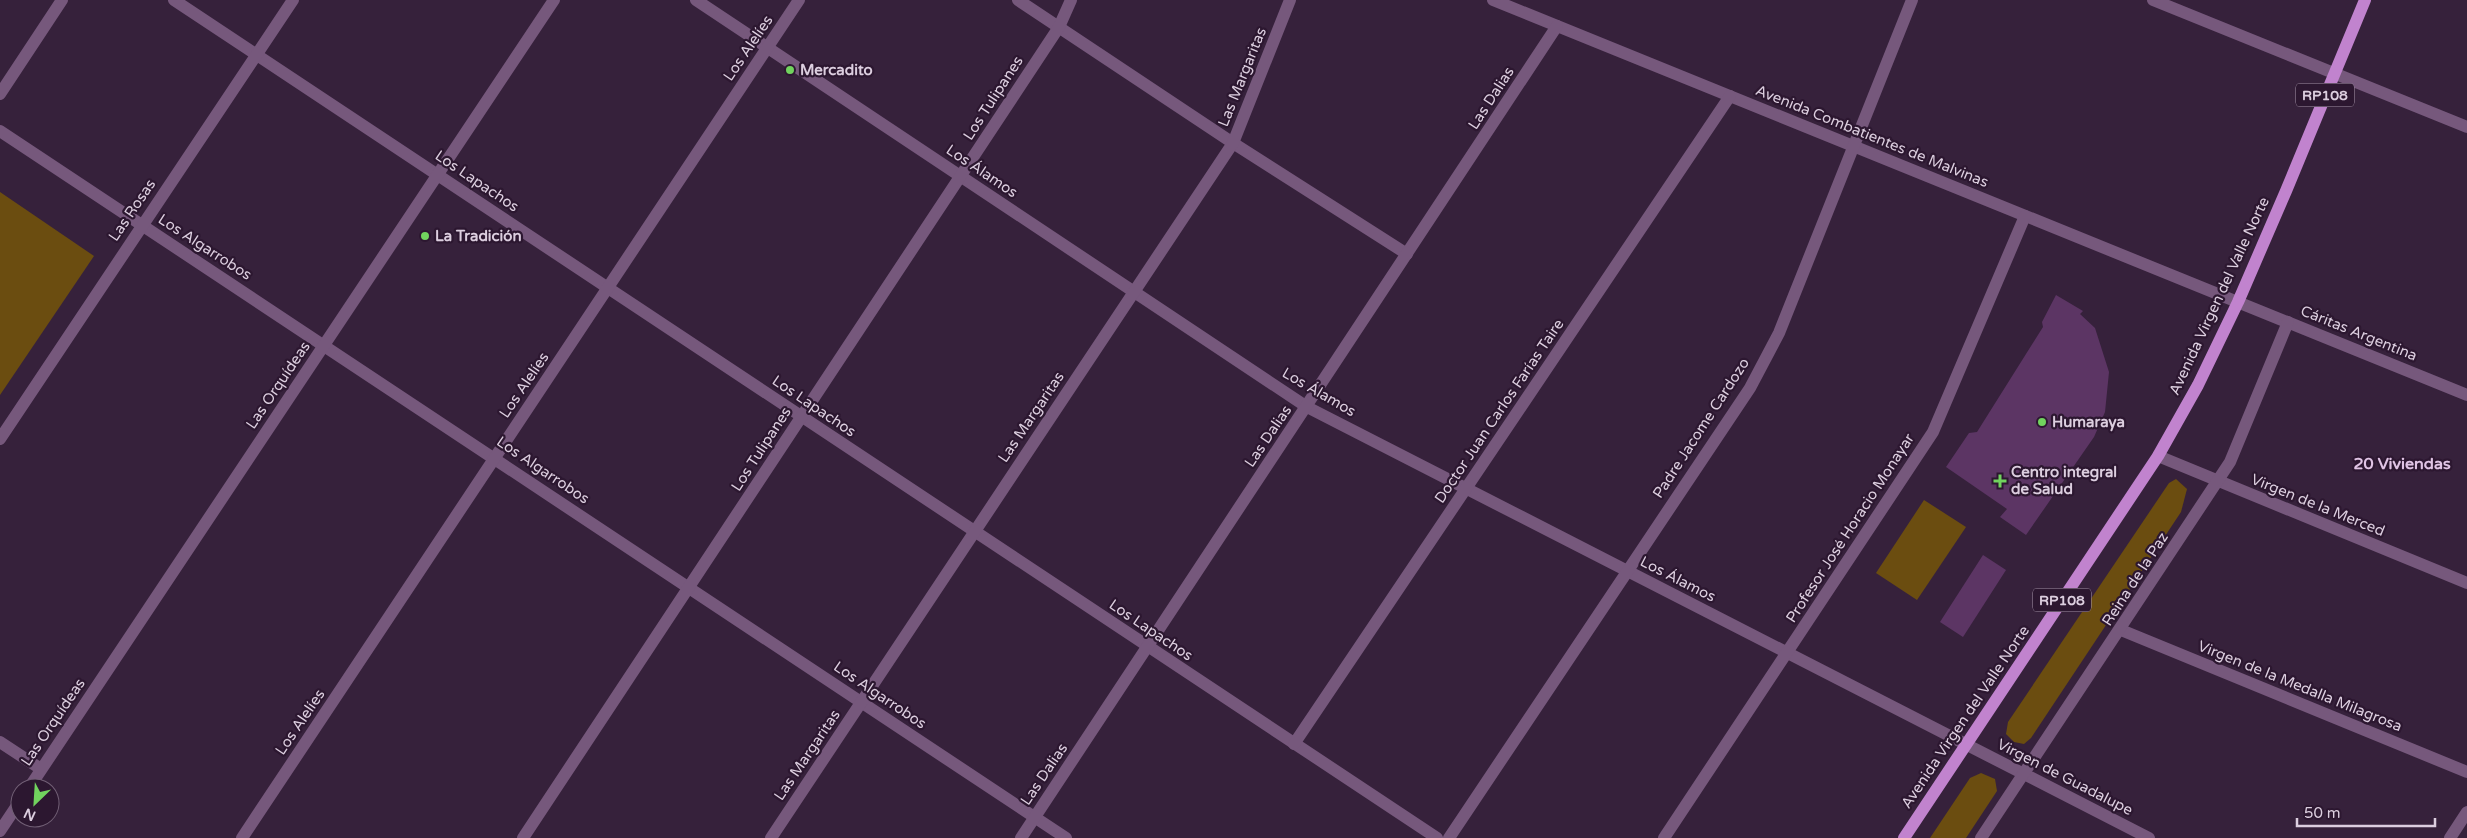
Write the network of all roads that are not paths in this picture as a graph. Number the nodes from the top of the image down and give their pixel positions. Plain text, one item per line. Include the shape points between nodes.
1 (62, 0) edge
2 (174, 0) edge
3 (293, 0) edge
4 (554, 0) edge
5 (696, 0) edge
6 (799, 0) edge
7 (1018, 0) edge
8 (1072, 0) edge
9 (1290, 0) edge
10 (1494, 0) edge
11 (1912, 0) edge
12 (2153, 0) edge
13 (2364, 0) edge
14 (1557, 26) junction
15 (1059, 27) junction
16 (767, 47) junction
17 (257, 55) junction
18 (2334, 73) junction
19 (0, 94) edge
20 (1730, 96) junction
21 (2467, 127) edge
22 (0, 132) edge
23 (1233, 143) junction
24 (1853, 146) junction
25 (438, 174) junction
26 (960, 176) junction
27 (2025, 216) junction
28 (142, 225) junction
29 (1407, 254) junction
30 (608, 288) junction
31 (1134, 292) junction
32 (2238, 302) junction
33 (2288, 322) junction
34 (324, 344) junction
35 (2467, 395) edge
36 (1306, 407) junction
37 (802, 417) junction
38 (0, 439) edge
39 (2158, 456) junction
40 (495, 458) junction
41 (2218, 482) junction
42 (1467, 489) junction
43 (974, 532) junction
44 (1626, 571) junction
45 (2467, 583) edge
46 (689, 587) junction
47 (2121, 630) junction
48 (1147, 647) junction
49 (1786, 654) junction
50 (862, 702) junction
51 (0, 742) edge
52 (1294, 744) junction
53 (1966, 746) junction
54 (41, 769) junction
55 (2467, 772) edge
56 (2024, 773) junction
57 (35, 778) edge
58 (2467, 812) edge
59 (10, 816) edge
60 (1034, 817) junction
61 (0, 831) edge
62 (242, 838) edge
63 (523, 838) edge
64 (771, 838) edge
65 (1021, 838) edge
66 (1031, 838) edge
67 (1066, 838) edge
68 (1437, 838) edge
69 (1449, 838) edge
70 (1664, 838) edge
71 (1904, 838) edge
72 (1981, 838) edge
73 (2149, 838) edge
74 (2450, 838) edge

1 - 19 street
2 - 17 street, Los Lapachos
3 - 17 street, Las Rosas
4 - 25 street, Las Orquídeas
5 - 16 street, Los Álamos
6 - 16 street, Los Alelíes
7 - 15 street
8 - 15 street, Los Tulipanes
9 - 23 street, Las Margaritas
10 - 14 street, Avenida Combatientes de Malvinas
11 - 24 street, Padre Jacome Cardozo
12 - 18 street
13 - 18 main road, Avenida Virgen del Valle Norte / RP108
14 - 20 street, Avenida Combatientes de Malvinas
14 - 29 street, Las Dalias
15 - 23 street
15 - 26 street, Los Tulipanes
16 - 26 street, Los Álamos
16 - 30 street, Los Alelíes
17 - 25 street, Los Lapachos
17 - 28 street, Las Rosas
18 - 21 street
18 - 32 main road, Avenida Virgen del Valle Norte / RP108
20 - 24 street, Avenida Combatientes de Malvinas
20 - 42 street, Doctor Juan Carlos Farías Taire
22 - 28 street, Los Algarrobos
23 - 29 street
23 - 31 street, Las Margaritas
24 - 27 street, Avenida Combatientes de Malvinas
24 - 44 street, Padre Jacome Cardozo via 1779,333 1750,388
25 - 30 street, Los Lapachos
25 - 34 street, Las Orquídeas
26 - 31 street, Los Álamos
26 - 37 street, Los Tulipanes
27 - 32 street, Avenida Combatientes de Malvinas
27 - 49 street, Profesor José Horacio Monayar via 1933,432
28 - 34 street, Los Algarrobos
28 - 38 street, Las Rosas
29 - 36 street, Las Dalias
30 - 37 street, Los Lapachos
30 - 40 street, Los Alelíes
31 - 36 street, Los Álamos
31 - 43 street, Las Margaritas
32 - 33 street, Cáritas Argentina
32 - 39 main road, Avenida Virgen del Valle Norte / RP108 via 2198,385
33 - 35 street, Cáritas Argentina
33 - 41 street, Reina de la Paz via 2230,462
34 - 40 street, Los Algarrobos
34 - 54 street, Las Orquídeas
36 - 42 street, Los Álamos
36 - 48 street, Las Dalias
37 - 43 street, Los Lapachos
37 - 46 street, Los Tulipanes
39 - 41 street, Virgen de la Merced
39 - 53 main road, Avenida Virgen del Valle Norte / RP108
40 - 46 street, Los Algarrobos
40 - 62 street, Los Alelíes
41 - 45 street, Virgen de la Merced
41 - 47 street, Reina de la Paz
42 - 44 street, Los Álamos
42 - 52 street, Doctor Juan Carlos Farías Taire
43 - 48 street, Los Lapachos
43 - 50 street, Las Margaritas
44 - 49 street, Los Álamos
44 - 69 street, Padre Jacome Cardozo
46 - 50 street, Los Algarrobos
46 - 63 street, Los Tulipanes
47 - 55 street, Virgen de la Medalla Milagrosa
47 - 56 street, Reina de la Paz
48 - 52 street, Los Lapachos
48 - 60 street, Las Dalias
49 - 53 street, Los Álamos
49 - 70 street, Profesor José Horacio Monayar
50 - 60 street, Los Algarrobos
50 - 64 street, Las Margaritas
51 - 54 street
52 - 68 street, Los Lapachos
53 - 56 street, Virgen de Guadalupe
53 - 71 main road, Avenida Virgen del Valle Norte / RP108
54 - 57 street, Las Orquídeas
56 - 72 street, Reina de la Paz
56 - 73 street, Virgen de Guadalupe
58 - 74 street
59 - 61 street
60 - 65 street, Las Dalias
60 - 66 street
60 - 67 street, Los Algarrobos

